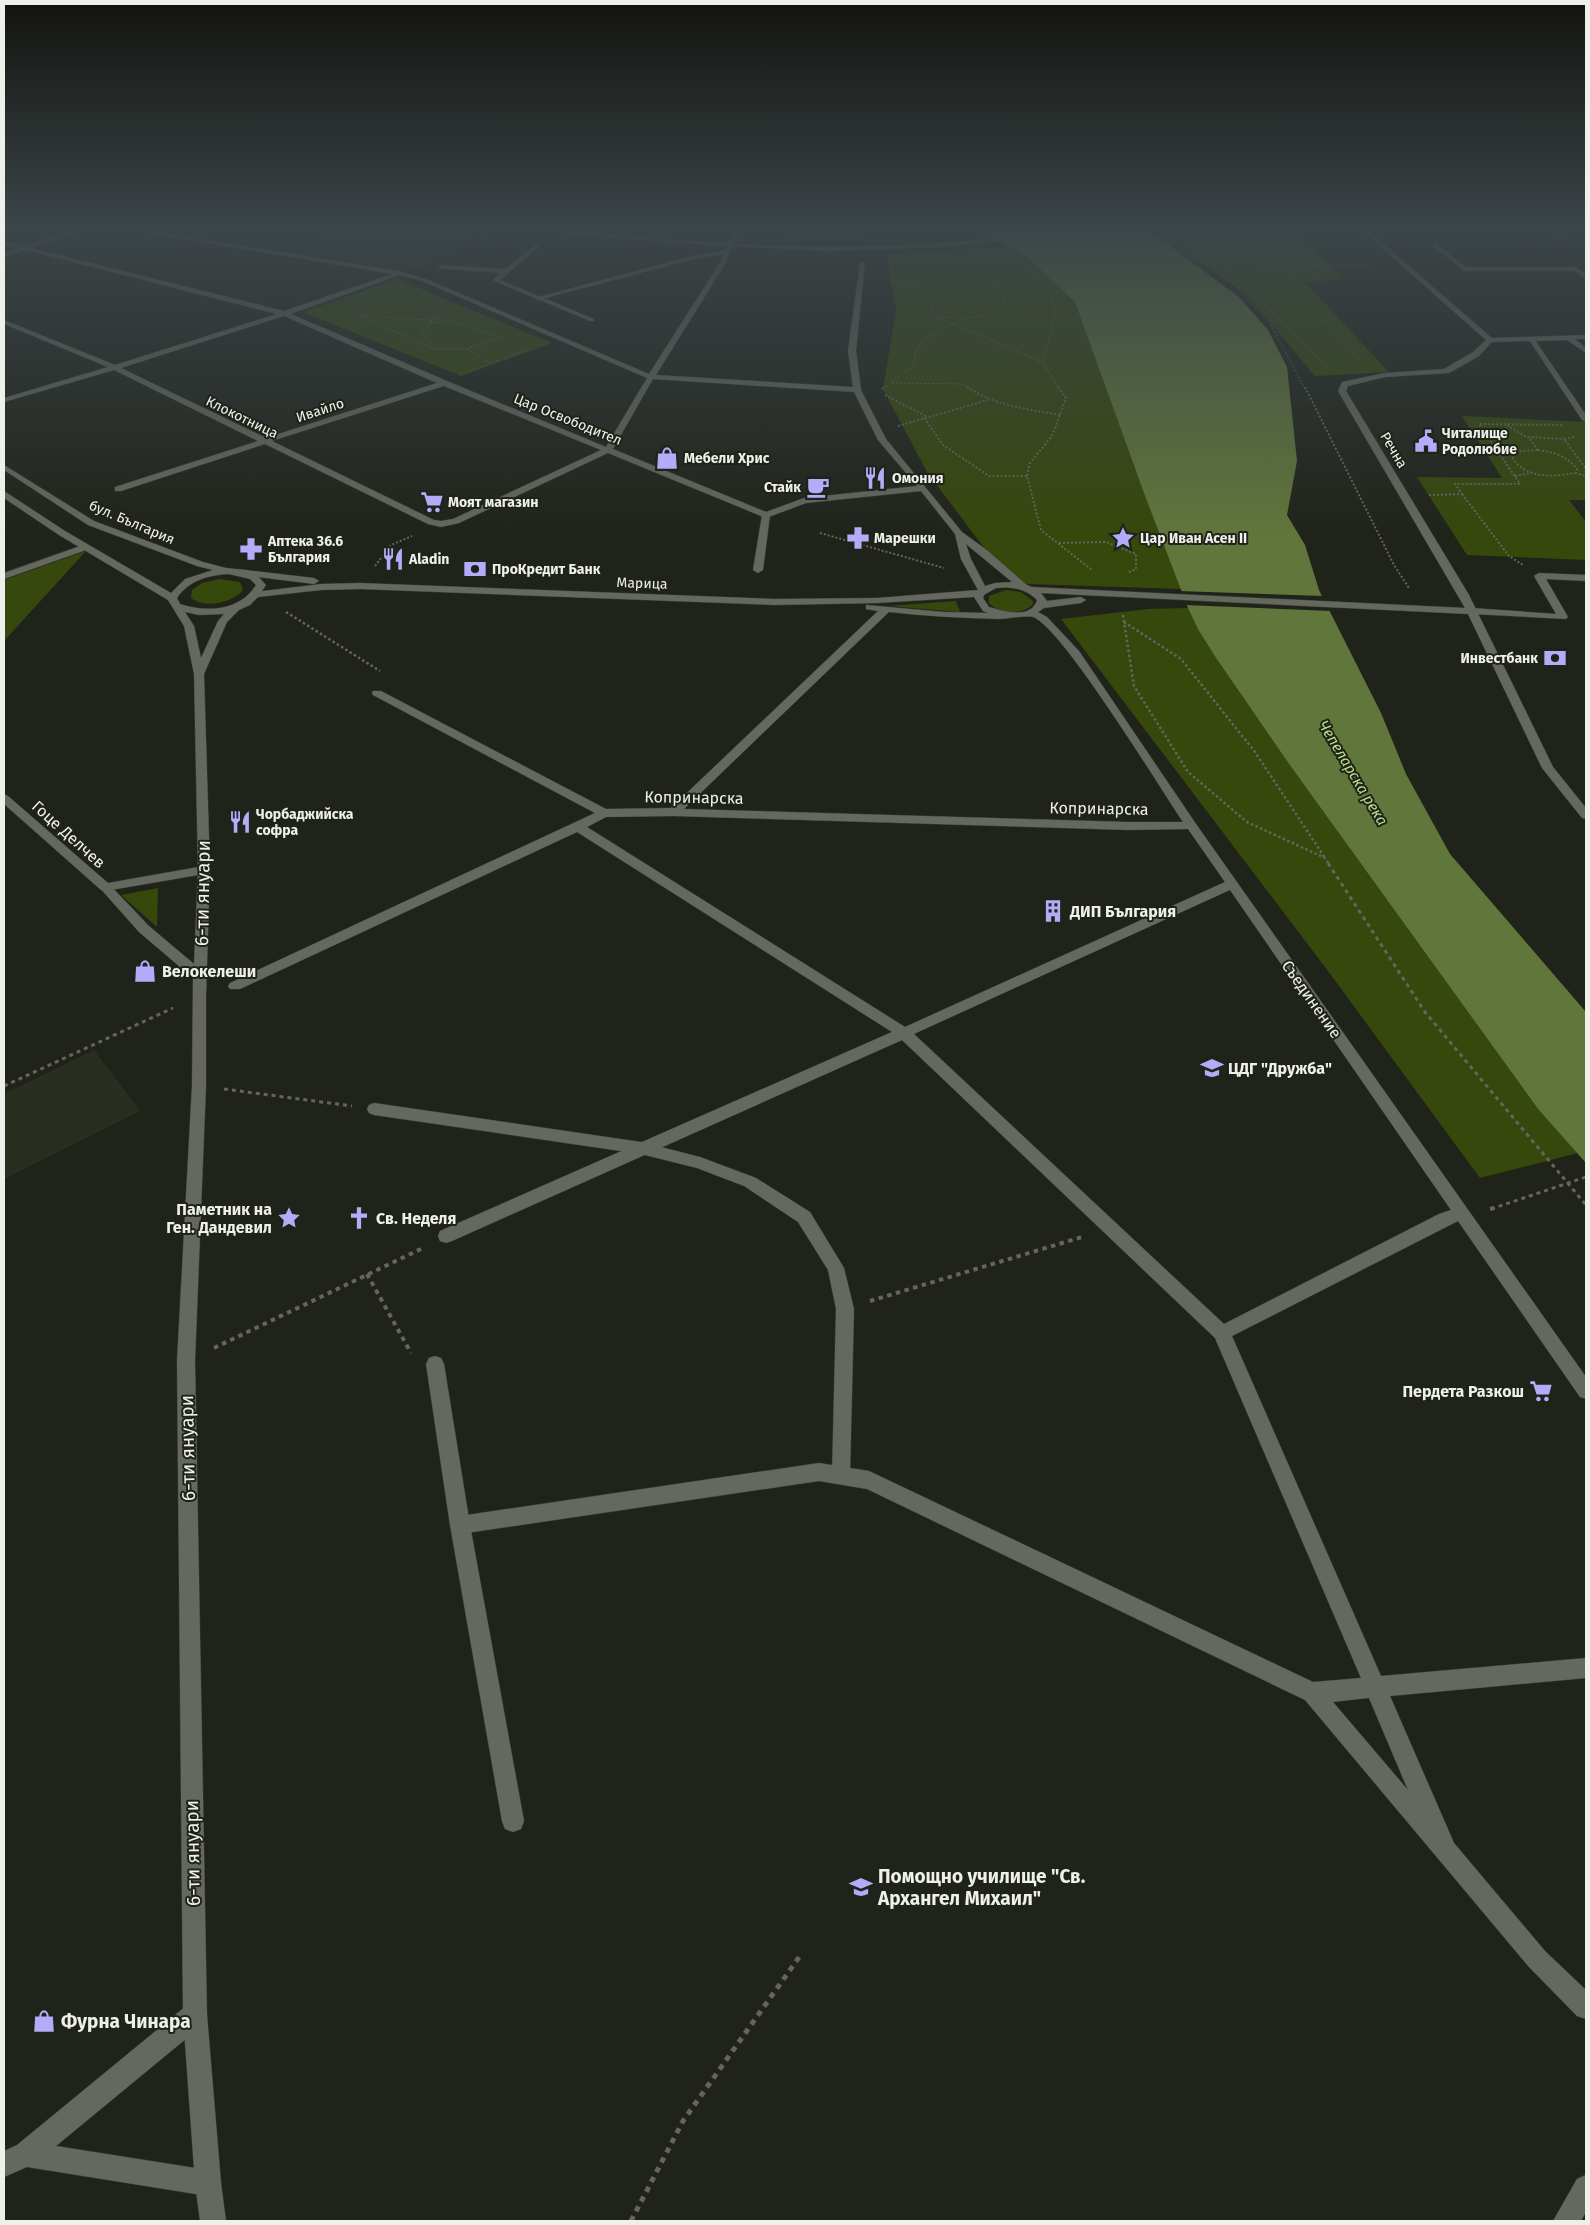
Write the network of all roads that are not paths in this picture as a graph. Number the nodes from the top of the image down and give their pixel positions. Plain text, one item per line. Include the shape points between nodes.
1 (26, 331) edge
2 (233, 331) edge
3 (325, 331) edge
4 (543, 331) edge
5 (680, 331) edge
6 (855, 331) edge
7 (1480, 331) edge
8 (1568, 337) junction
9 (1586, 337) edge
10 (1531, 338) junction
11 (1490, 340) junction
12 (1586, 351) edge
13 (116, 368) junction
14 (651, 377) junction
15 (444, 383) junction
16 (856, 390) junction
17 (4, 400) edge
18 (1586, 420) edge
19 (263, 441) junction
20 (608, 450) junction
21 (4, 467) edge
22 (924, 488) junction
23 (118, 489) dead end
24 (4, 494) edge
25 (766, 515) junction
26 (959, 534) junction
27 (86, 547) junction
28 (758, 570) dead end
29 (230, 571) junction
30 (245, 573) junction
31 (4, 576) edge
32 (1586, 578) edge
33 (360, 586) junction
34 (1028, 589) junction
35 (982, 592) junction
36 (258, 594) junction
37 (1122, 595) junction
38 (175, 602) junction
39 (827, 602) junction
40 (237, 606) junction
41 (1037, 609) junction
42 (885, 610) junction
43 (1472, 611) junction
44 (1005, 615) junction
45 (199, 674) junction
46 (377, 693) road end
47 (4, 798) edge
48 (674, 812) junction
49 (604, 813) junction
50 (1586, 815) edge
51 (1192, 826) junction
52 (578, 827) junction
53 (204, 870) junction
54 (1232, 884) junction
55 (105, 887) junction
56 (200, 976) junction
57 (235, 986) dead end
58 (904, 1033) junction
59 (374, 1110) road end
60 (641, 1148) junction
61 (1462, 1213) junction
62 (446, 1236) road end
63 (1222, 1332) junction
64 (434, 1364) dead end
65 (1586, 1391) edge
66 (841, 1475) junction
67 (460, 1525) junction
68 (1586, 1668) edge
69 (1375, 1688) junction
70 (1312, 1693) junction
71 (513, 1821) dead end
72 (1445, 1849) junction
73 (1586, 2007) edge
74 (194, 2016) junction
75 (15, 2159) edge
76 (208, 2183) junction
77 (1586, 2188) edge
78 (213, 2221) edge
79 (1566, 2221) edge

1 - 13 street, Клокотница
2 - 13 street
3 - 15 street, Цар Освободител
4 - 14 street
5 - 14 street
6 - 16 street via 852,351
7 - 11 street
8 - 9 street
8 - 10 street
8 - 12 street
10 - 11 street
10 - 18 street
11 - 43 street, Речна via 1476,354 1446,371 1376,377 1345,384 1342,391
13 - 17 street
13 - 19 street, Клокотница
14 - 16 street
14 - 20 street
15 - 19 street, Ивайло
15 - 20 street, Цар Освободител
16 - 22 street via 882,440
19 - 20 street, Клокотница via 441,524 456,521
19 - 23 street, Ивайло
20 - 25 street, Цар Освободител
21 - 29 street, бул. България via 91,523 200,564
22 - 25 street via 804,501
22 - 26 street
24 - 27 street
25 - 28 street
26 - 34 street
26 - 35 street via 966,559
27 - 31 street
27 - 38 street
29 - 30 street
29 - 38 street via 184,583 175,590
30 - 33 street
30 - 36 street via 257,578 261,586
32 - 43 street via 1539,576 1562,617
33 - 36 street
33 - 39 street, Марица
34 - 35 street via 997,586
34 - 37 street
34 - 41 street via 1042,600
35 - 39 street via 939,598
35 - 44 street via 978,598 986,609
36 - 40 street
37 - 41 street
37 - 43 street
38 - 40 street via 188,610 203,612
38 - 45 street via 189,626
39 - 42 street
40 - 45 street via 222,621
41 - 44 street via 1015,616
41 - 51 street, Съединение via 1075,652
42 - 44 street via 944,615
42 - 48 street
43 - 50 street, Речна via 1548,768
45 - 53 street, 6-ти януари
46 - 49 street
47 - 55 street, Гоце Делчев
48 - 49 street, Копринарска
48 - 51 street, Копринарска
49 - 52 street, Копринарска
51 - 54 street, Съединение
52 - 57 street, Копринарска
52 - 58 street
53 - 55 street, Гоце Делчев
53 - 56 street, 6-ти януари
54 - 58 street
54 - 61 street, Съединение
55 - 56 street via 144,929
56 - 74 street, 6-ти януари via 199,1085 186,1361
58 - 60 street
58 - 63 street
59 - 60 street
60 - 62 street
60 - 66 street via 700,1163 750,1182 804,1217 836,1268 845,1309
61 - 63 street
61 - 65 street, Съединение
63 - 69 street
64 - 67 street
66 - 67 street via 818,1472
66 - 70 street via 869,1480
67 - 71 street
68 - 69 street
69 - 70 street
69 - 72 street
70 - 72 street
72 - 73 street via 1537,1959
74 - 75 street
74 - 76 street, 6-ти януари
75 - 76 street
76 - 78 street, 6-ти януари
77 - 79 street

